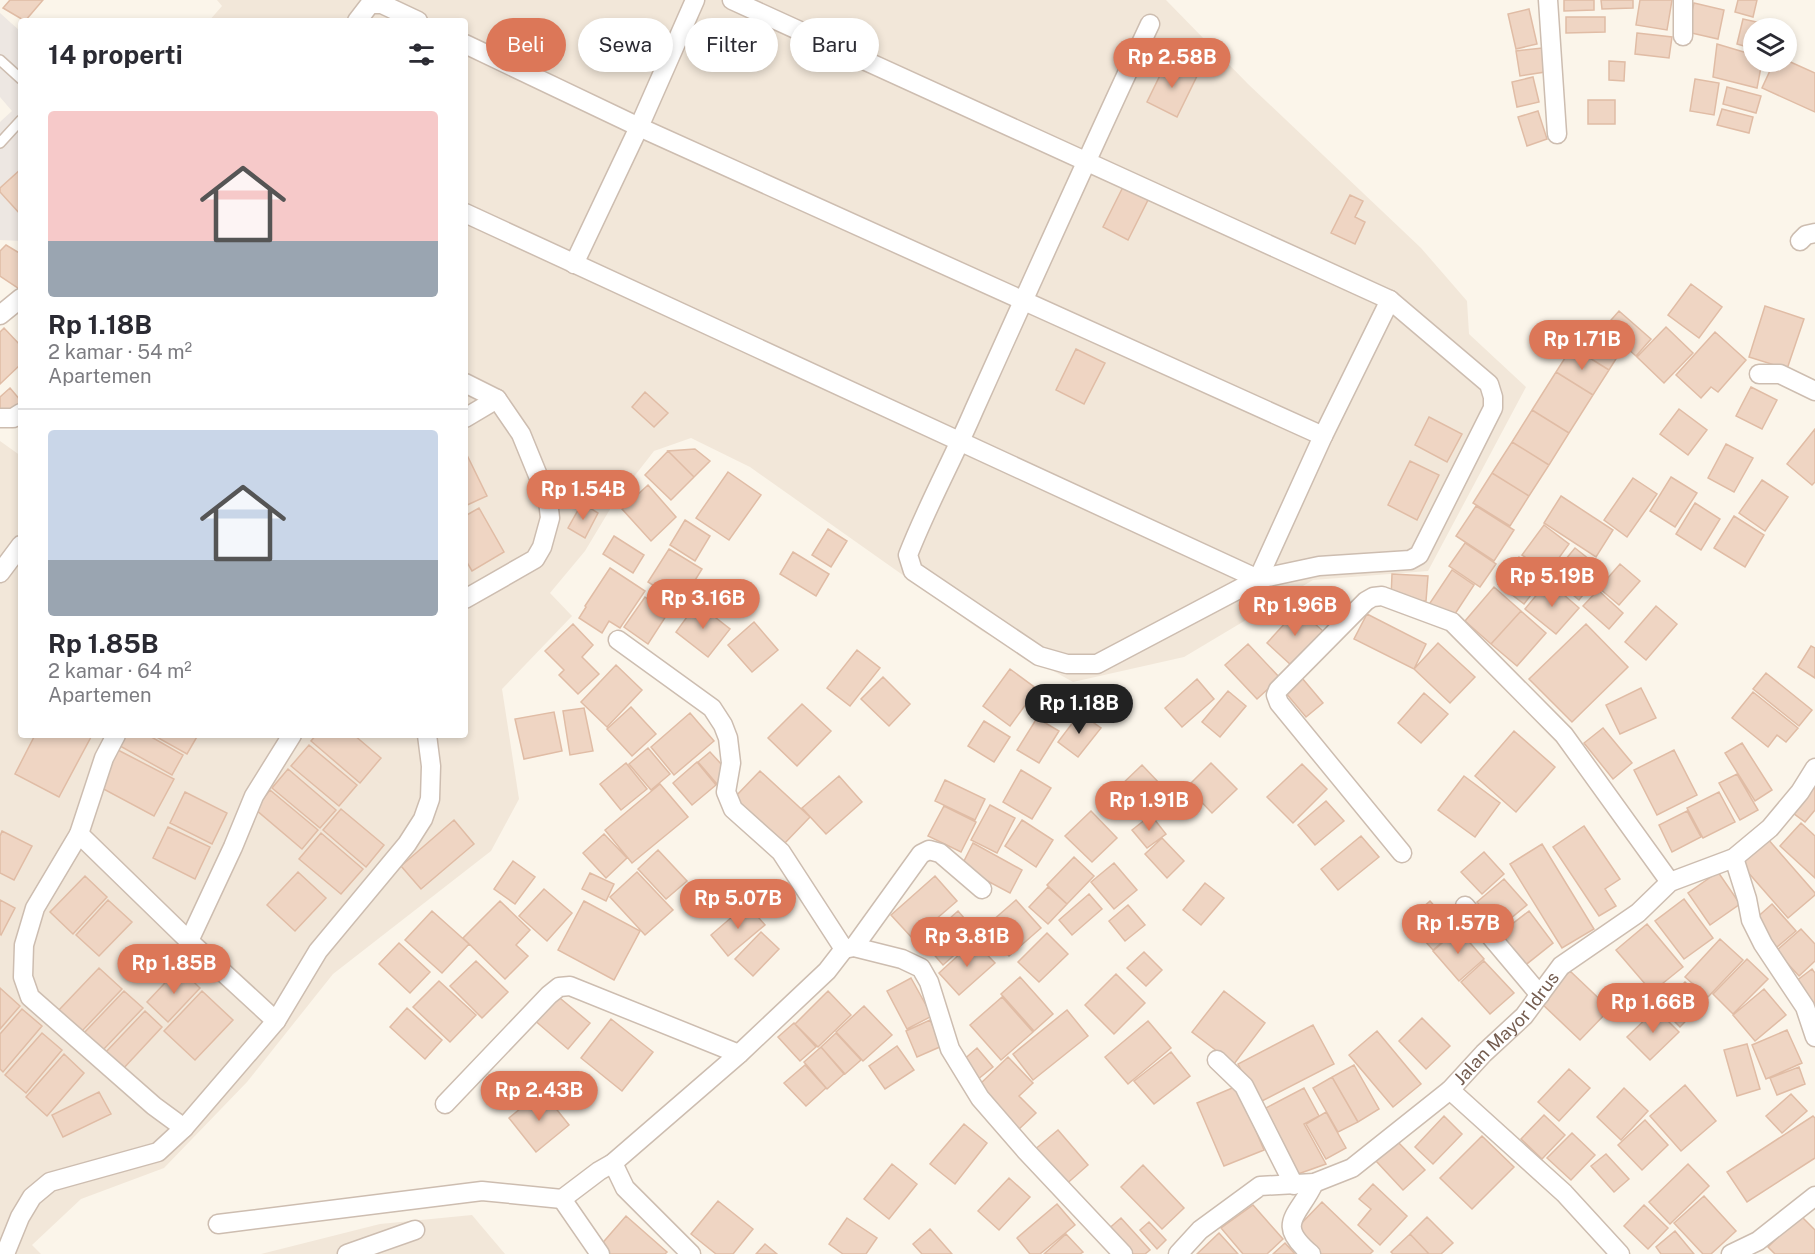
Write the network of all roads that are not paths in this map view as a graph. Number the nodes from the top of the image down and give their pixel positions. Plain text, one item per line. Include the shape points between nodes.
1 (695, 0) edge
2 (732, 0) edge
3 (1548, 0) edge
4 (1683, 0) edge
5 (359, 18) edge
6 (412, 18) edge
7 (1150, 24) dead end
8 (1683, 36) dead end
9 (468, 45) edge
10 (0, 60) edge
11 (18, 76) edge
12 (18, 123) edge
13 (639, 127) junction
14 (1557, 134) dead end
15 (0, 143) edge
16 (1086, 162) junction
17 (468, 214) edge
18 (574, 264) junction
19 (18, 300) edge
20 (1390, 300) junction
21 (1023, 301) junction
22 (0, 315) edge
23 (1759, 374) dead end
24 (468, 384) edge
25 (1815, 391) edge
26 (497, 399) junction
27 (18, 415) edge
28 (468, 416) edge
29 (0, 418) edge
30 (1323, 436) junction
31 (960, 442) junction
32 (18, 549) edge
33 (0, 573) edge
34 (1258, 579) junction
35 (468, 596) edge
36 (618, 640) dead end
37 (114, 738) edge
38 (290, 738) edge
39 (427, 738) edge
40 (1815, 768) edge
41 (79, 834) junction
42 (1402, 853) dead end
43 (1734, 858) junction
44 (1670, 882) junction
45 (982, 889) dead end
46 (1465, 906) dead end
47 (189, 941) junction
48 (849, 948) junction
49 (1540, 994) junction
50 (276, 1021) junction
51 (1815, 1036) edge
52 (739, 1053) junction
53 (1217, 1060) dead end
54 (1450, 1090) junction
55 (445, 1104) dead end
56 (184, 1128) junction
57 (613, 1163) junction
58 (1314, 1183) junction
59 (1294, 1185) junction
60 (1815, 1196) edge
61 (562, 1199) junction
62 (218, 1224) dead end
63 (415, 1230) dead end
64 (2, 1254) edge
65 (347, 1254) edge
66 (600, 1254) edge
67 (691, 1254) edge
68 (1123, 1254) edge
69 (1178, 1254) edge
70 (1311, 1254) edge
71 (1620, 1254) edge
72 (1731, 1254) edge

1 - 13 street
2 - 16 street
3 - 14 street
4 - 8 street
5 - 6 street via 370,4 382,4
7 - 16 street
9 - 13 street
10 - 11 lane
12 - 15 lane
13 - 18 street
13 - 21 street
16 - 20 street
16 - 21 street
17 - 18 street
18 - 31 street
19 - 22 street
20 - 30 street
20 - 34 street via 1489,384 1493,408 1419,555 1410,560 1319,566
21 - 30 street
21 - 31 street
23 - 25 street via 1780,374
24 - 26 street
26 - 28 street
26 - 35 street via 521,434 548,500 550,518 535,559
27 - 29 street
30 - 34 street
31 - 34 street
31 - 34 street via 916,534 909,563 913,570 1039,656 1067,664 1097,664
32 - 33 street
36 - 48 street via 712,708 728,738 731,763 726,792 733,809 781,852
37 - 41 street
38 - 47 street via 254,796
39 - 50 street via 430,799 423,819 407,844 318,951
40 - 43 street, Jalan Mayor Idrus via 1770,828
41 - 47 street
41 - 56 street via 35,908 24,945 22,977 30,998
42 - 44 street via 1276,695 1366,601 1382,596 1452,622 1564,735
43 - 44 street, Jalan Mayor Idrus
43 - 51 street via 1751,920 1804,1007
44 - 49 street, Jalan Mayor Idrus via 1638,912 1561,966
45 - 48 street via 940,853 929,850 921,854
46 - 49 street
47 - 50 street
48 - 52 street
48 - 68 street via 902,959 921,968 950,1049 980,1098
49 - 54 street, Jalan Mayor Idrus via 1524,1016
50 - 56 street
52 - 55 street via 570,986 559,987
52 - 57 street
53 - 59 street via 1244,1086
54 - 58 street, Jalan Mayor Idrus via 1352,1168
54 - 71 street via 1564,1193
56 - 64 street via 158,1152 50,1182 32,1197
57 - 61 street
57 - 67 street via 625,1188
58 - 59 street, Jalan Mayor Idrus
58 - 70 street via 1307,1200 1292,1218 1291,1230
59 - 69 street, Jalan Mayor Idrus via 1260,1186 1200,1230
60 - 72 street via 1758,1241
61 - 62 street via 482,1191
61 - 66 street
63 - 65 street

